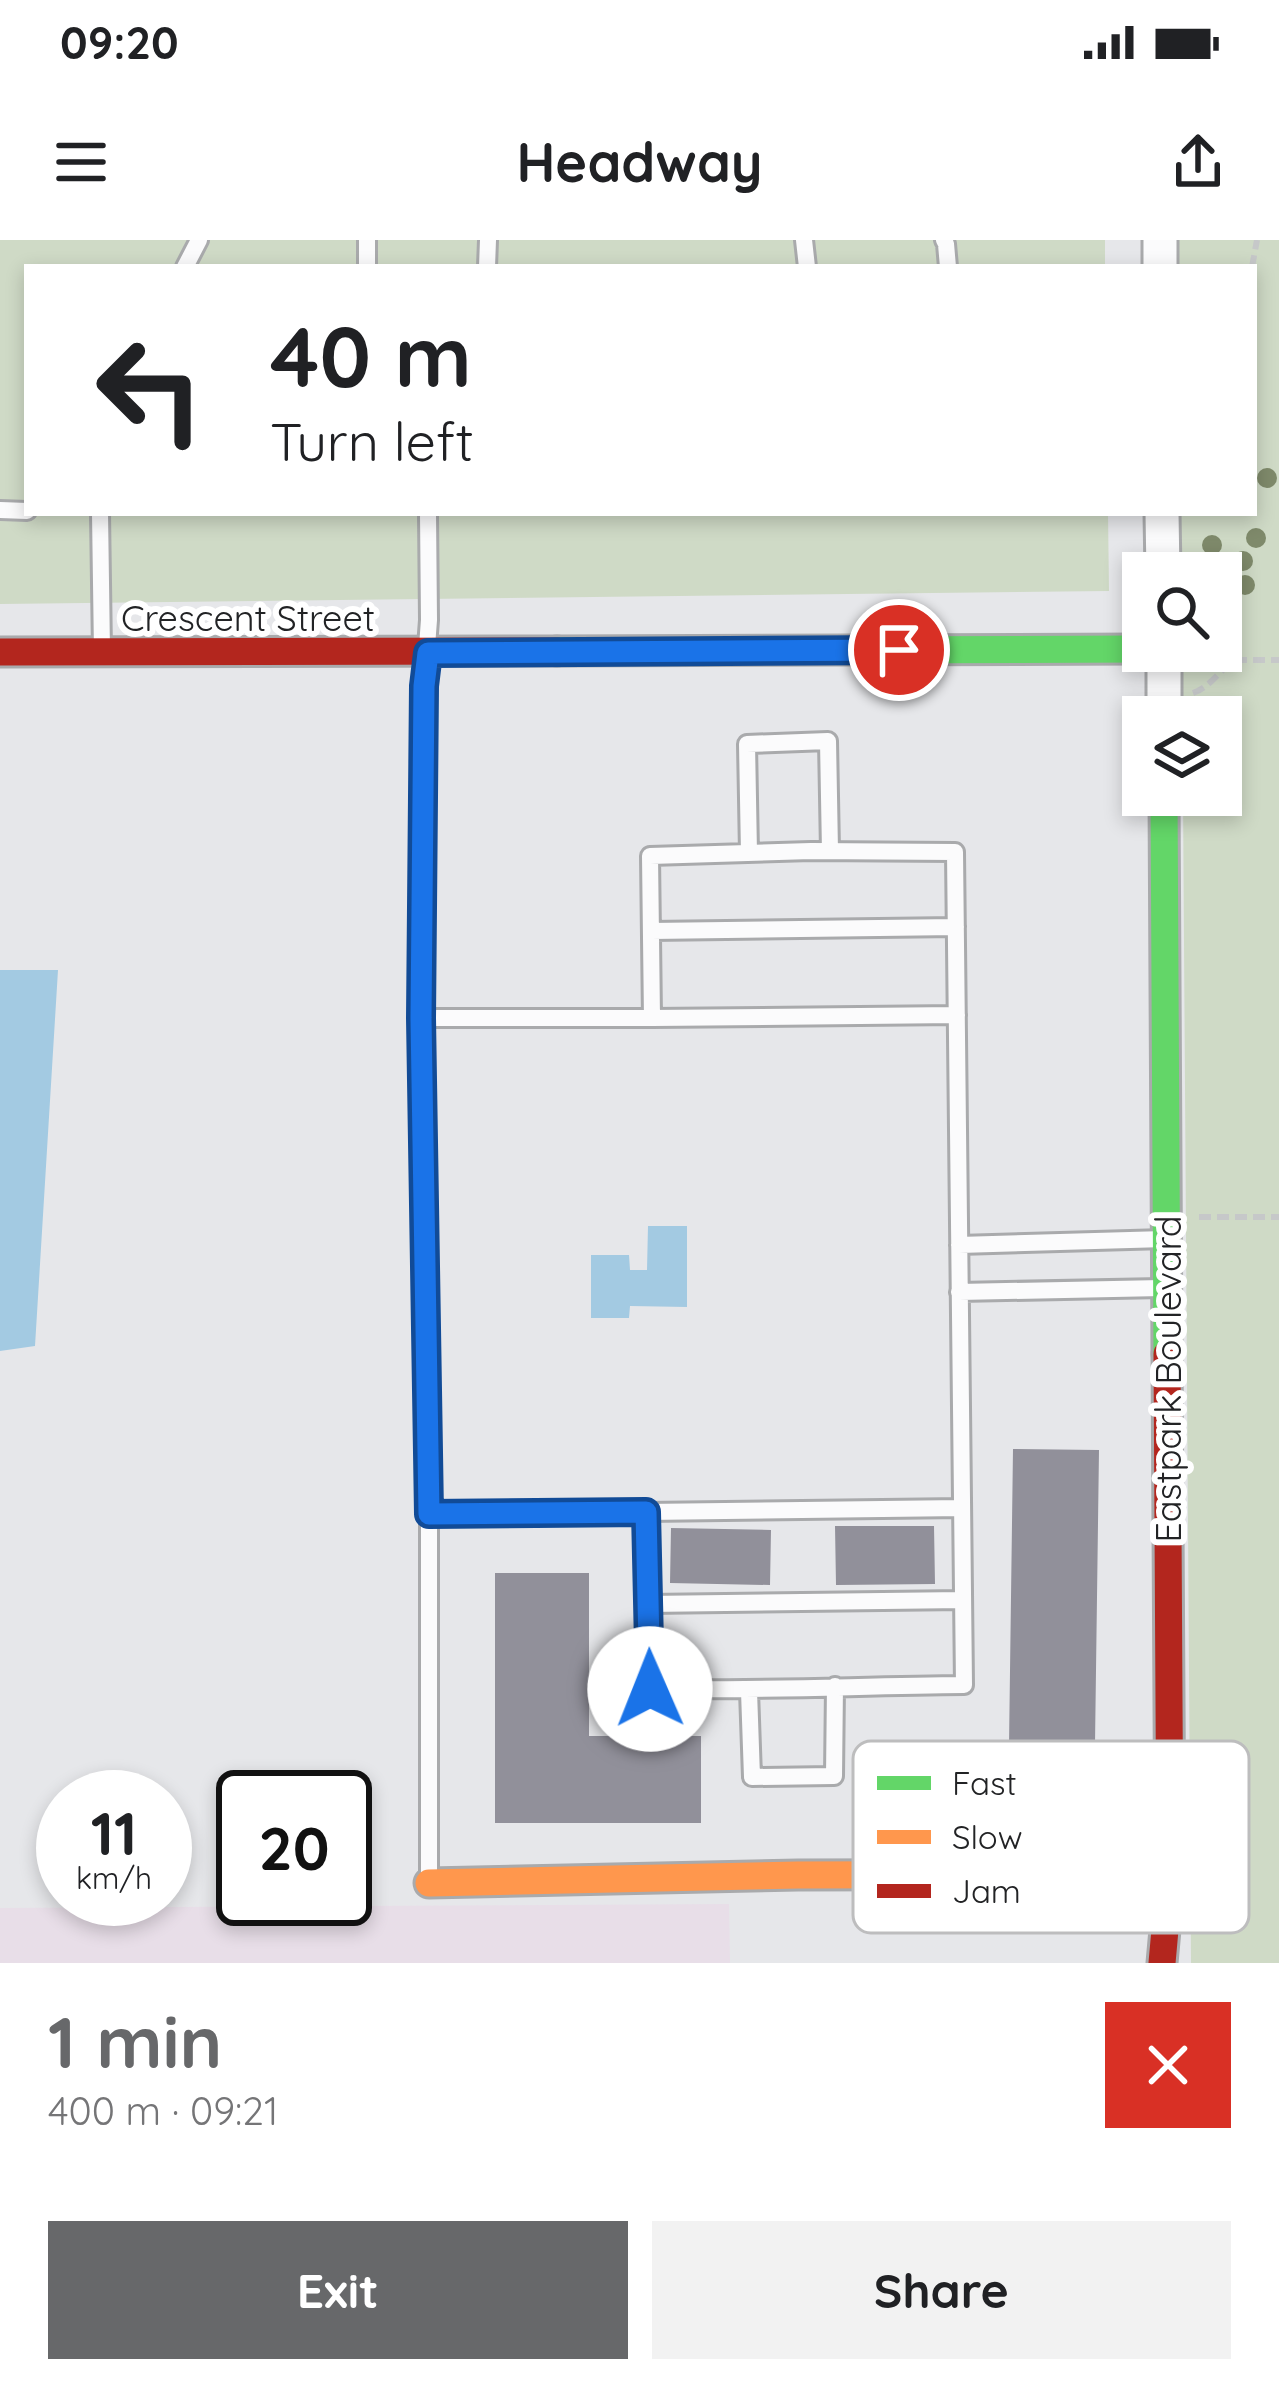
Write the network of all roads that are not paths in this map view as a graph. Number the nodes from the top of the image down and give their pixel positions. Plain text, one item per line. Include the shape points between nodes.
1 (100, 516) edge
2 (428, 516) edge
3 (1162, 516) edge
4 (1163, 552) edge
5 (1122, 650) edge
6 (0, 652) edge
7 (102, 652) junction
8 (428, 653) junction
9 (1164, 816) edge
10 (830, 851) junction
11 (749, 853) junction
12 (956, 927) junction
13 (651, 931) junction
14 (957, 1015) junction
15 (421, 1018) junction
16 (652, 1018) junction
17 (1166, 1239) junction
18 (959, 1245) junction
19 (1166, 1288) junction
20 (959, 1292) junction
21 (962, 1508) junction
22 (646, 1512) junction
23 (429, 1514) junction
24 (963, 1600) junction
25 (648, 1604) junction
26 (836, 1686) junction
27 (749, 1691) junction
28 (1169, 1741) edge
29 (853, 1875) edge
30 (429, 1883) joint
31 (1165, 1933) edge
32 (1162, 1963) edge

1 - 7 lane
2 - 8 lane
3 - 4 street
5 - 8 street, Crescent Street
6 - 7 street, Crescent Street
7 - 8 street, Crescent Street
8 - 15 lane
9 - 17 street, Eastpark Boulevard
10 - 11 lane
10 - 11 lane via 828,741 746,744
10 - 12 lane via 955,852
11 - 13 lane via 650,856
12 - 13 lane
12 - 14 lane
13 - 16 lane
14 - 16 lane
14 - 18 lane
15 - 16 lane
15 - 23 lane
17 - 18 lane
17 - 19 street, Eastpark Boulevard
18 - 20 lane
19 - 20 lane
19 - 28 street, Eastpark Boulevard
20 - 21 lane
21 - 22 lane
21 - 24 lane
22 - 23 lane
22 - 25 lane
23 - 30 lane
24 - 25 lane
24 - 26 lane via 964,1685
25 - 27 lane via 650,1689
26 - 27 lane
26 - 27 lane via 835,1776 752,1777
29 - 30 street
31 - 32 street, Eastpark Boulevard

